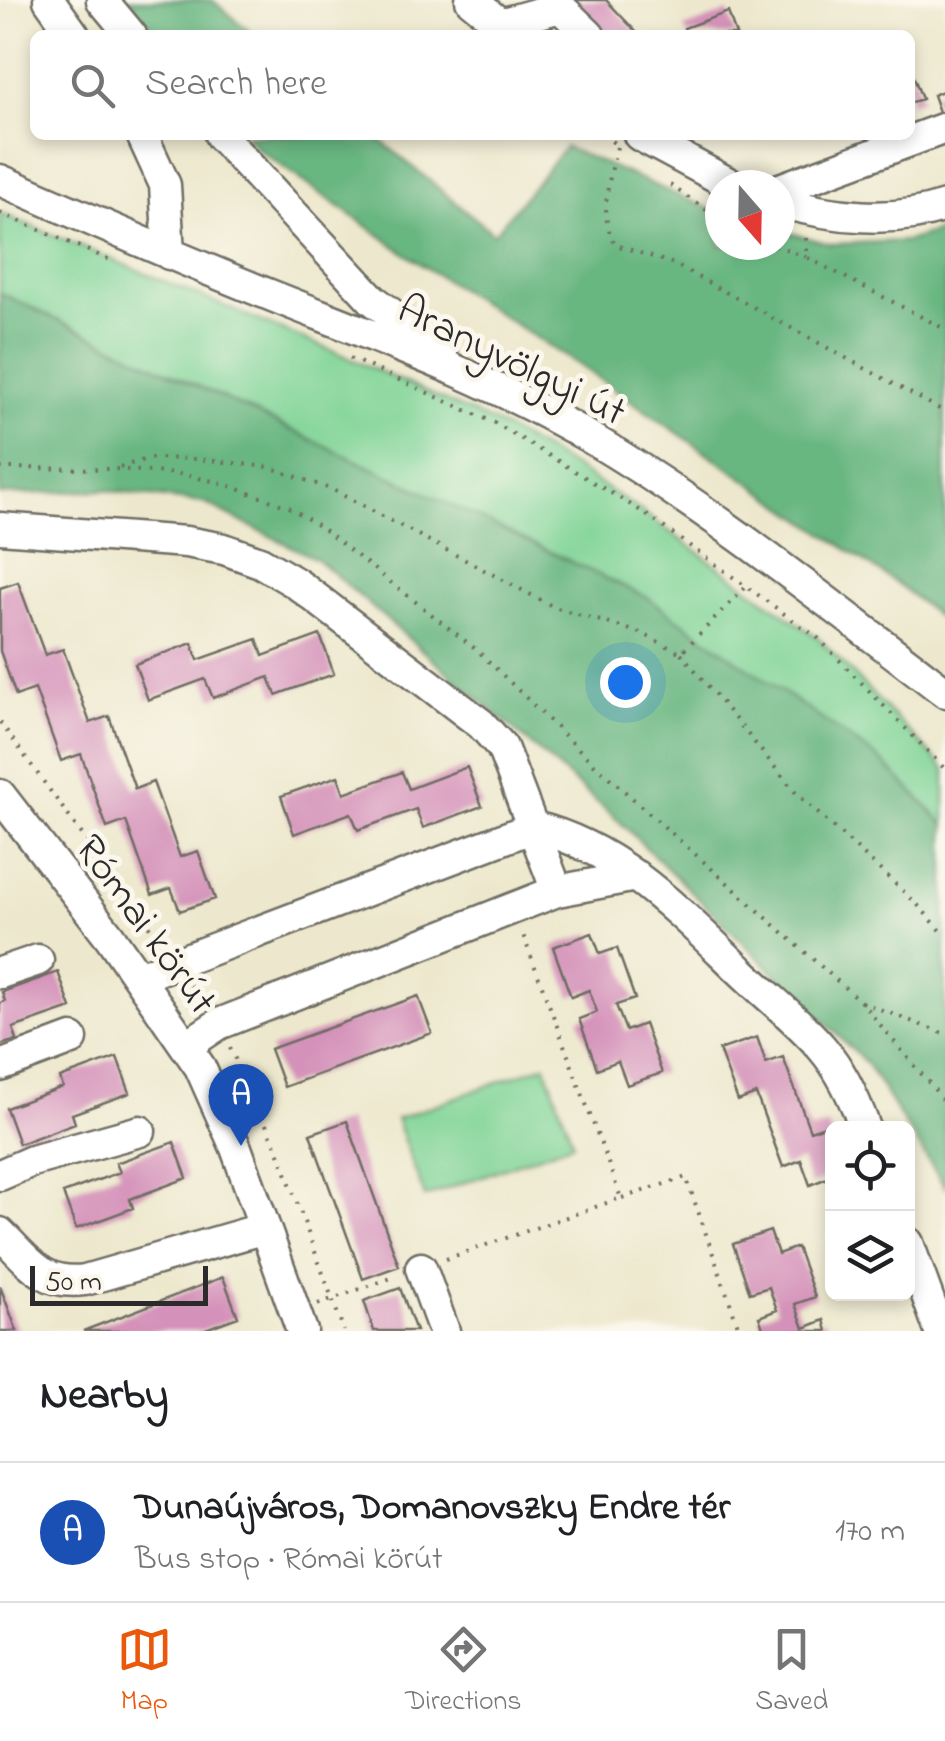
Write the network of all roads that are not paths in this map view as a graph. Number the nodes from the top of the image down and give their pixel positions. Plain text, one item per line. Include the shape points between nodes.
1 (49, 0) edge
2 (102, 0) edge
3 (471, 0) edge
4 (507, 29) edge
5 (70, 30) edge
6 (127, 30) edge
7 (584, 30) edge
8 (945, 128) edge
9 (915, 139) edge
10 (144, 140) edge
11 (225, 140) edge
12 (639, 140) edge
13 (913, 140) edge
14 (705, 172) edge
15 (0, 180) edge
16 (795, 183) edge
17 (795, 205) edge
18 (945, 206) edge
19 (168, 254) junction
20 (468, 374) junction
21 (0, 528) edge
22 (945, 692) edge
23 (0, 795) edge
24 (534, 826) junction
25 (636, 876) junction
26 (557, 891) junction
27 (38, 960) dead end
28 (0, 973) edge
29 (139, 978) junction
30 (72, 1039) dead end
31 (186, 1046) junction
32 (0, 1066) edge
33 (862, 1121) edge
34 (140, 1131) dead end
35 (0, 1175) edge
36 (265, 1228) junction
37 (0, 1233) edge
38 (915, 1263) edge
39 (421, 1268) road end
40 (298, 1321) edge
41 (444, 1331) edge
42 (940, 1331) edge

1 - 5 street
2 - 6 street
3 - 4 street
4 - 7 street via 560,6
8 - 9 street
10 - 19 street via 165,185
11 - 20 street via 372,299
12 - 14 street
13 - 16 street
15 - 19 street, Aranyvölgyi út
17 - 18 street via 853,216
19 - 20 street, Aranyvölgyi út
20 - 22 street, Aranyvölgyi út via 662,483
21 - 24 street via 186,542 260,562 481,724 502,747
23 - 29 street, Római körút
24 - 25 street via 576,839
24 - 26 street
24 - 29 street
25 - 26 street
25 - 33 street via 822,1048
26 - 31 street via 219,1024
27 - 28 street
29 - 31 street, Római körút
30 - 32 street
31 - 36 street, Római körút via 224,1116
34 - 35 street
36 - 37 street via 64,1283 46,1278
36 - 40 street, Római körút
38 - 42 street
39 - 41 street

